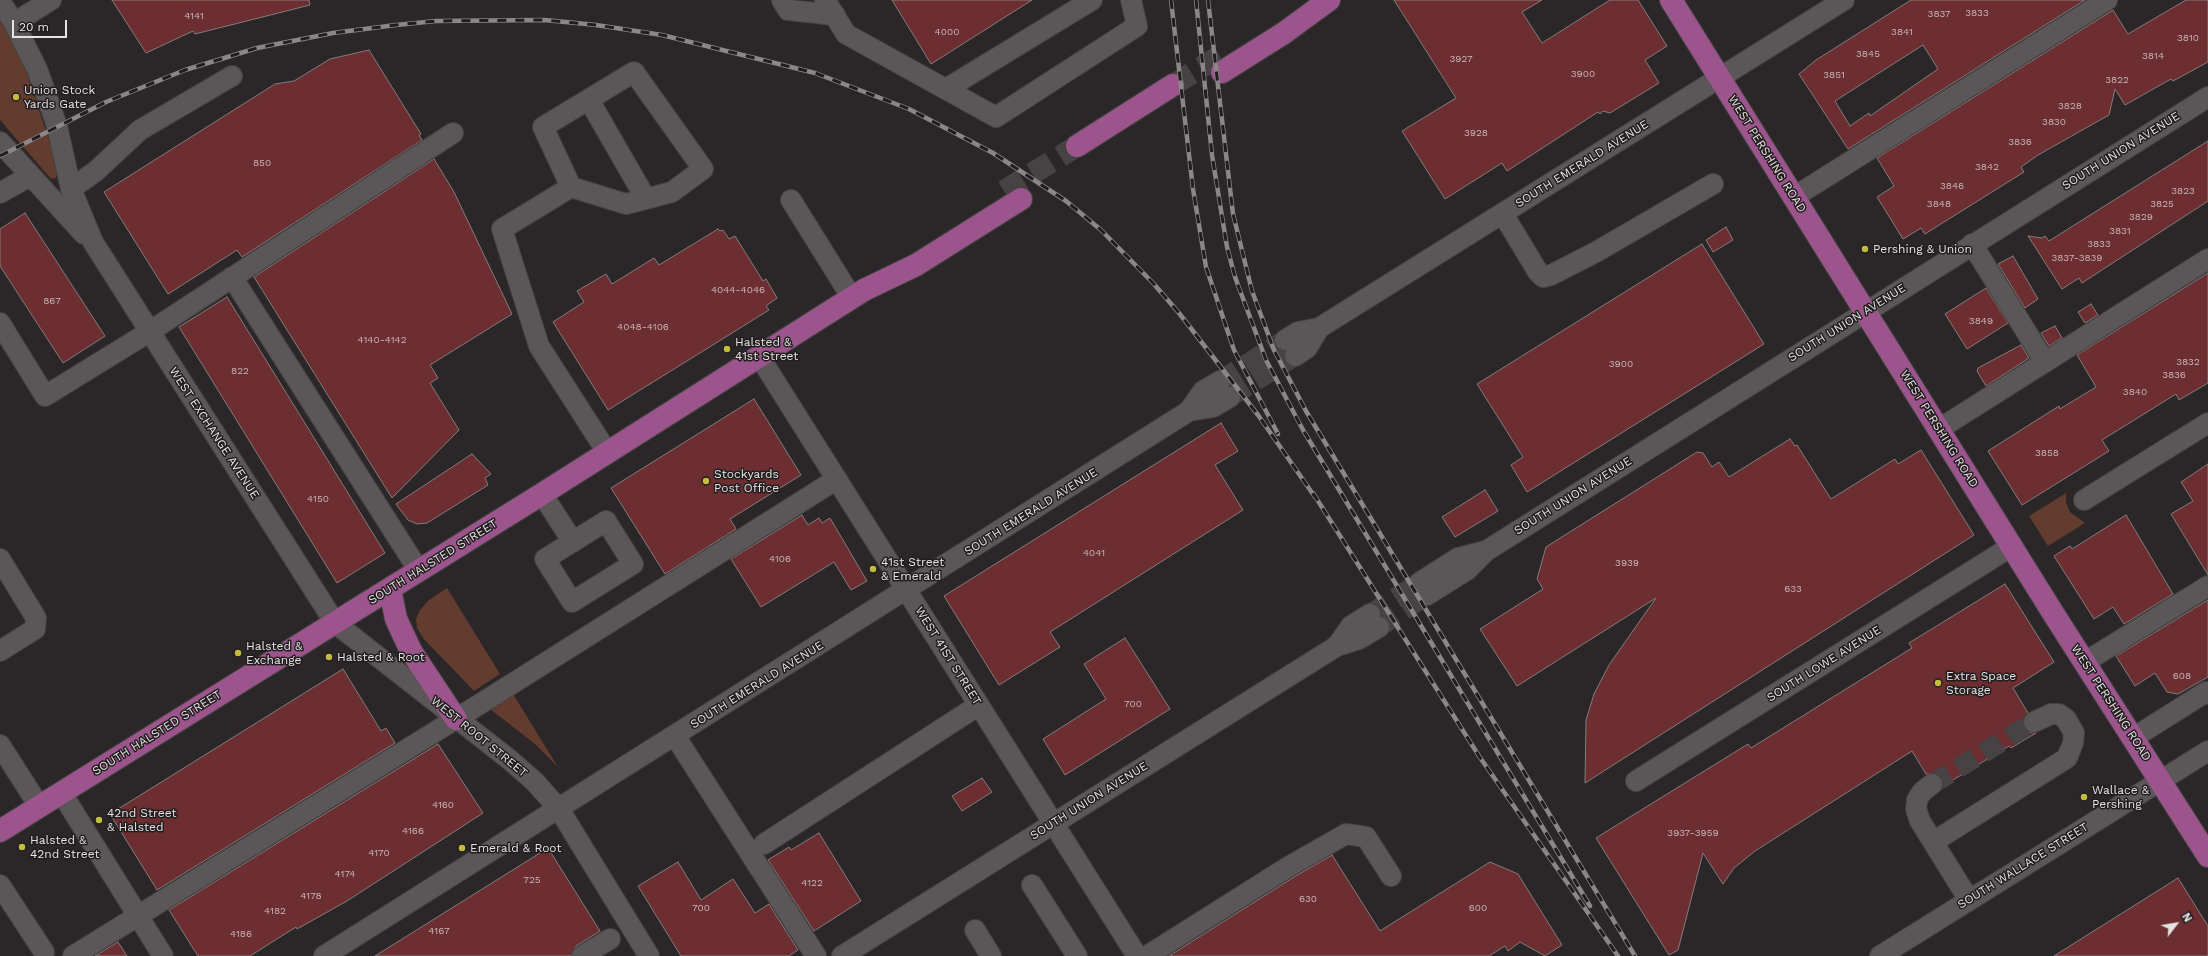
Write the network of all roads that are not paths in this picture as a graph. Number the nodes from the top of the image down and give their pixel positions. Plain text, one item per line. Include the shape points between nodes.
1 (51, 0) edge
2 (782, 0) edge
3 (1092, 0) edge
4 (1131, 0) edge
5 (1317, 0) edge
6 (1329, 0) edge
7 (1672, 0) edge
8 (1844, 0) edge
9 (2107, 0) edge
10 (0, 1) edge
11 (830, 8) edge
12 (14, 23) junction
13 (232, 76) dead end
14 (1720, 78) junction
15 (946, 89) junction
16 (1174, 93) tunnel mouth
17 (2208, 96) edge
18 (589, 100) junction
19 (453, 133) dead end
20 (0, 142) edge
21 (1084, 150) tunnel mouth
22 (30, 176) junction
23 (1712, 184) dead end
24 (571, 187) junction
25 (71, 189) junction
26 (0, 193) edge
27 (1012, 195) tunnel mouth
28 (1794, 197) junction
29 (646, 199) junction
30 (791, 200) dead end
31 (1503, 214) junction
32 (93, 242) junction
33 (1972, 244) junction
34 (2208, 259) edge
35 (232, 277) junction
36 (858, 294) junction
37 (1866, 311) junction
38 (0, 323) edge
39 (149, 332) junction
40 (1290, 348) tunnel mouth
41 (759, 356) junction
42 (2046, 362) junction
43 (1225, 389) tunnel mouth
44 (2208, 422) edge
45 (1939, 429) junction
46 (607, 452) junction
47 (837, 479) junction
48 (542, 494) junction
49 (2084, 500) dead end
50 (573, 542) dead end
51 (2012, 546) junction
52 (0, 559) edge
53 (419, 571) junction
54 (2208, 586) edge
55 (390, 589) junction
56 (1423, 589) tunnel mouth
57 (907, 591) junction
58 (1375, 621) tunnel mouth
59 (335, 623) junction
60 (0, 651) edge
61 (2085, 662) junction
62 (2208, 694) edge
63 (979, 705) junction
64 (456, 719) junction
65 (2034, 722) tunnel mouth
66 (675, 736) junction
67 (2133, 738) junction
68 (0, 745) edge
69 (2208, 751) edge
70 (1636, 781) dead end
71 (2161, 781) junction
72 (1932, 784) tunnel mouth
73 (62, 792) junction
74 (39, 806) junction
75 (559, 809) junction
76 (1053, 823) junction
77 (0, 831) edge
78 (1933, 842) junction
79 (764, 844) dead end
80 (2208, 856) edge
81 (1391, 876) dead end
82 (0, 885) edge
83 (1032, 885) dead end
84 (1969, 900) junction
85 (138, 916) junction
86 (975, 930) dead end
87 (610, 939) dead end
88 (44, 952) dead end
89 (73, 956) edge
90 (163, 956) edge
91 (324, 956) edge
92 (582, 956) edge
93 (649, 956) edge
94 (816, 956) edge
95 (842, 956) edge
96 (991, 956) edge
97 (1077, 956) edge
98 (1137, 956) edge
99 (1147, 956) edge
100 (1880, 956) edge

1 - 12 street
2 - 11 street via 788,10
3 - 15 street
4 - 15 street via 1137,26 996,116
5 - 6 main road via 1276,20 1222,64 1284,33
7 - 14 main road, WEST PERSHING ROAD
8 - 14 street, SOUTH EMERALD AVENUE
9 - 28 street
10 - 12 street, WEST EXCHANGE AVENUE
11 - 15 street via 846,34
12 - 25 street, WEST EXCHANGE AVENUE via 38,69 57,126
13 - 25 street via 140,130 96,171
14 - 28 main road, WEST PERSHING ROAD
14 - 31 street, SOUTH EMERALD AVENUE
16 - 21 main road
17 - 33 street, SOUTH UNION AVENUE
18 - 24 street via 543,127
18 - 29 street
18 - 29 street via 634,72 704,169 672,192
19 - 35 street
20 - 22 street, WEST EXCHANGE AVENUE
22 - 26 street
22 - 32 street, WEST EXCHANGE AVENUE
23 - 31 street via 1596,252 1543,277
24 - 29 street via 626,204
24 - 46 street via 502,229 539,346
25 - 32 street, WEST EXCHANGE AVENUE
27 - 36 main road, SOUTH HALSTED STREET via 908,252
28 - 37 main road, WEST PERSHING ROAD
30 - 36 street
31 - 40 street, SOUTH EMERALD AVENUE via 1319,328 1308,348
32 - 39 street, WEST EXCHANGE AVENUE
33 - 37 street, SOUTH UNION AVENUE
33 - 42 street
34 - 42 street
35 - 39 street
35 - 53 street
36 - 41 main road, SOUTH HALSTED STREET
37 - 45 main road, WEST PERSHING ROAD
37 - 56 street, SOUTH UNION AVENUE via 1486,551 1466,570
38 - 39 street via 45,396
39 - 59 street, WEST EXCHANGE AVENUE
41 - 46 main road, SOUTH HALSTED STREET
41 - 47 street, WEST 41ST STREET
42 - 45 street
43 - 57 street, SOUTH EMERALD AVENUE via 1213,407 1189,411
44 - 49 street
45 - 51 main road, WEST PERSHING ROAD
46 - 48 main road, SOUTH HALSTED STREET
47 - 57 street, WEST 41ST STREET
47 - 64 street
48 - 50 street
48 - 53 main road, SOUTH HALSTED STREET
51 - 61 main road, WEST PERSHING ROAD
51 - 70 street, SOUTH LOWE AVENUE
52 - 60 street via 36,618 35,629
53 - 55 main road, SOUTH HALSTED STREET
54 - 61 street
55 - 59 main road, SOUTH HALSTED STREET
55 - 64 main road via 396,619 411,651
57 - 63 street, WEST 41ST STREET
57 - 66 street, SOUTH EMERALD AVENUE
58 - 76 street, SOUTH UNION AVENUE via 1351,626 1337,646
59 - 64 street, WEST ROOT STREET
59 - 73 main road, SOUTH HALSTED STREET
61 - 67 main road, WEST PERSHING ROAD
62 - 67 street via 2206,692
63 - 76 street, WEST 41ST STREET
63 - 79 street
64 - 75 street, WEST ROOT STREET via 510,760 535,782
64 - 85 street
65 - 78 street via 2051,714 2059,714 2066,719 2074,733 2073,743 2066,758
66 - 75 street, SOUTH EMERALD AVENUE
66 - 94 street
67 - 71 main road, WEST PERSHING ROAD
68 - 74 street
69 - 71 street, SOUTH WALLACE STREET
71 - 80 main road, WEST PERSHING ROAD
71 - 84 street, SOUTH WALLACE STREET
72 - 78 street via 1922,792 1917,800 1916,809
73 - 74 main road, SOUTH HALSTED STREET
73 - 85 street
74 - 77 main road, SOUTH HALSTED STREET
75 - 91 street, SOUTH EMERALD AVENUE
75 - 93 street, WEST ROOT STREET
76 - 95 street, SOUTH UNION AVENUE
76 - 98 street, WEST 41ST STREET
78 - 84 street
81 - 99 street via 1366,836 1346,834 1288,867
82 - 88 street
83 - 97 street
84 - 100 street, SOUTH WALLACE STREET
85 - 89 street
85 - 90 street
86 - 96 street
87 - 92 street

